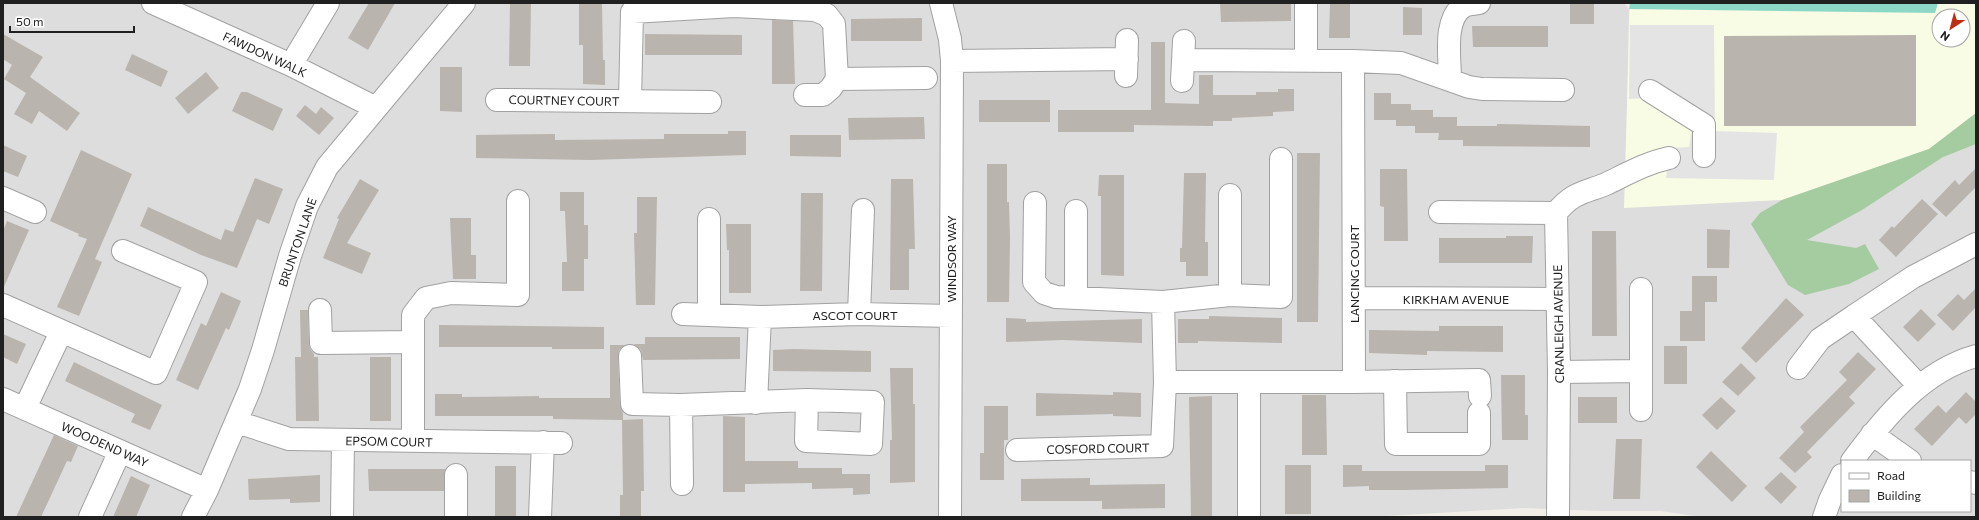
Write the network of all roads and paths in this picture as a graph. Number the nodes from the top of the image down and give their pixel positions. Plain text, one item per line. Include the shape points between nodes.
1 (153, 3) edge
2 (328, 3) edge
3 (464, 3) edge
4 (941, 3) edge
5 (1306, 3) edge
6 (1479, 3) edge
7 (734, 5) edge
8 (1127, 58) dead end
9 (1306, 60) junction
10 (952, 61) junction
11 (1354, 61) junction
12 (291, 65) junction
13 (926, 78) dead end
14 (1450, 79) junction
15 (837, 80) junction
16 (1182, 81) dead end
17 (1563, 90) dead end
18 (1650, 91) dead end
19 (805, 95) dead end
20 (497, 100) dead end
21 (630, 101) junction
22 (710, 102) dead end
23 (376, 108) junction
24 (1704, 156) dead end
25 (1669, 158) dead end
26 (1281, 159) dead end
27 (1230, 195) dead end
28 (3, 198) edge
29 (518, 202) dead end
30 (1035, 203) dead end
31 (863, 210) dead end
32 (1076, 211) dead end
33 (35, 212) dead end
34 (1440, 212) dead end
35 (1556, 213) junction
36 (709, 219) dead end
37 (1976, 244) edge
38 (123, 251) dead end
39 (1641, 289) dead end
40 (1240, 296) junction
41 (1066, 297) junction
42 (1354, 298) junction
43 (1557, 299) junction
44 (1163, 302) junction
45 (3, 305) edge
46 (320, 310) dead end
47 (683, 314) dead end
48 (859, 314) junction
49 (709, 315) junction
50 (951, 316) junction
51 (1854, 316) junction
52 (760, 317) junction
53 (61, 332) junction
54 (413, 342) junction
55 (630, 356) dead end
56 (1976, 356) edge
57 (1798, 368) dead end
58 (1641, 371) junction
59 (1559, 372) junction
60 (1396, 381) junction
61 (1165, 382) junction
62 (1249, 382) junction
63 (1354, 382) junction
64 (1919, 386) junction
65 (3, 399) edge
66 (807, 400) junction
67 (756, 402) junction
68 (681, 405) junction
69 (24, 408) junction
70 (1641, 410) dead end
71 (237, 422) junction
72 (1872, 434) junction
73 (343, 440) junction
74 (414, 441) junction
75 (1017, 450) dead end
76 (120, 451) junction
77 (1853, 460) edge
78 (1909, 460) edge
79 (456, 475) dead end
80 (1841, 476) edge
81 (682, 484) dead end
82 (207, 490) junction
83 (90, 517) edge
84 (193, 517) edge
85 (342, 517) edge
86 (456, 517) edge
87 (540, 517) edge
88 (950, 517) edge
89 (1249, 517) edge
90 (1558, 517) edge
91 (1824, 517) edge

1 - 12 street, FAWDON WALK
2 - 12 street
3 - 23 street, BRUNTON LANE
4 - 10 street, WINDSOR WAY via 950,39
5 - 9 street
6 - 14 street via 1465,5 1452,18 1449,29
7 - 15 street, COURTNEY COURT via 815,10 827,15 834,24
7 - 21 street, COURTNEY COURT via 632,12
8 - 10 street
9 - 11 street
9 - 16 street via 1184,50
10 - 50 street, WINDSOR WAY
11 - 14 street via 1402,63
11 - 42 street, LANCING COURT
12 - 23 street, FAWDON WALK
13 - 15 street
14 - 17 street via 1482,89
15 - 19 street via 823,95
18 - 24 street via 1704,126
20 - 21 street, COURTNEY COURT
21 - 22 street, COURTNEY COURT
23 - 71 street, BRUNTON LANE via 327,167 307,206 263,350
25 - 35 street via 1587,189 1564,203
26 - 40 street via 1281,297
27 - 40 street
28 - 33 street
29 - 54 street via 518,295 451,293 426,298 413,315
30 - 41 street via 1034,282 1044,293
31 - 48 street
32 - 41 street
34 - 35 street
35 - 43 street, CRANLEIGH AVENUE
36 - 49 street
37 - 51 street via 1913,277
38 - 53 street via 196,282 156,373
39 - 58 street
40 - 44 street
41 - 44 street
42 - 43 street, KIRKHAM AVENUE
42 - 63 street, LANCING COURT
43 - 59 street, CRANLEIGH AVENUE
44 - 61 street
45 - 53 street
46 - 54 street via 321,343
47 - 49 street, ASCOT COURT
48 - 50 street, ASCOT COURT
48 - 52 street, ASCOT COURT
49 - 52 street, ASCOT COURT
50 - 88 street, WINDSOR WAY
51 - 57 street via 1820,340
51 - 64 street
52 - 67 street
53 - 69 street
54 - 74 street
55 - 68 street via 632,404
56 - 64 street via 1945,368
58 - 59 street
58 - 70 street
59 - 90 street, CRANLEIGH AVENUE
60 - 60 street via 1479,380 1479,444 1396,444
60 - 63 street
61 - 62 street
61 - 75 street, COSFORD COURT via 1162,446
62 - 63 street
62 - 89 street
64 - 72 street
65 - 69 street, WOODEND WAY
66 - 66 street via 873,402 871,444 806,441
66 - 67 street
67 - 68 street
68 - 81 street
69 - 76 street, WOODEND WAY
71 - 73 street, EPSOM COURT via 288,439
71 - 82 street, BRUNTON LANE
72 - 77 street
72 - 78 street
73 - 74 street, EPSOM COURT
73 - 85 street
74 - 87 street, EPSOM COURT via 552,442
76 - 82 street, WOODEND WAY
76 - 83 street
79 - 86 street
80 - 91 street
82 - 84 street, BRUNTON LANE

